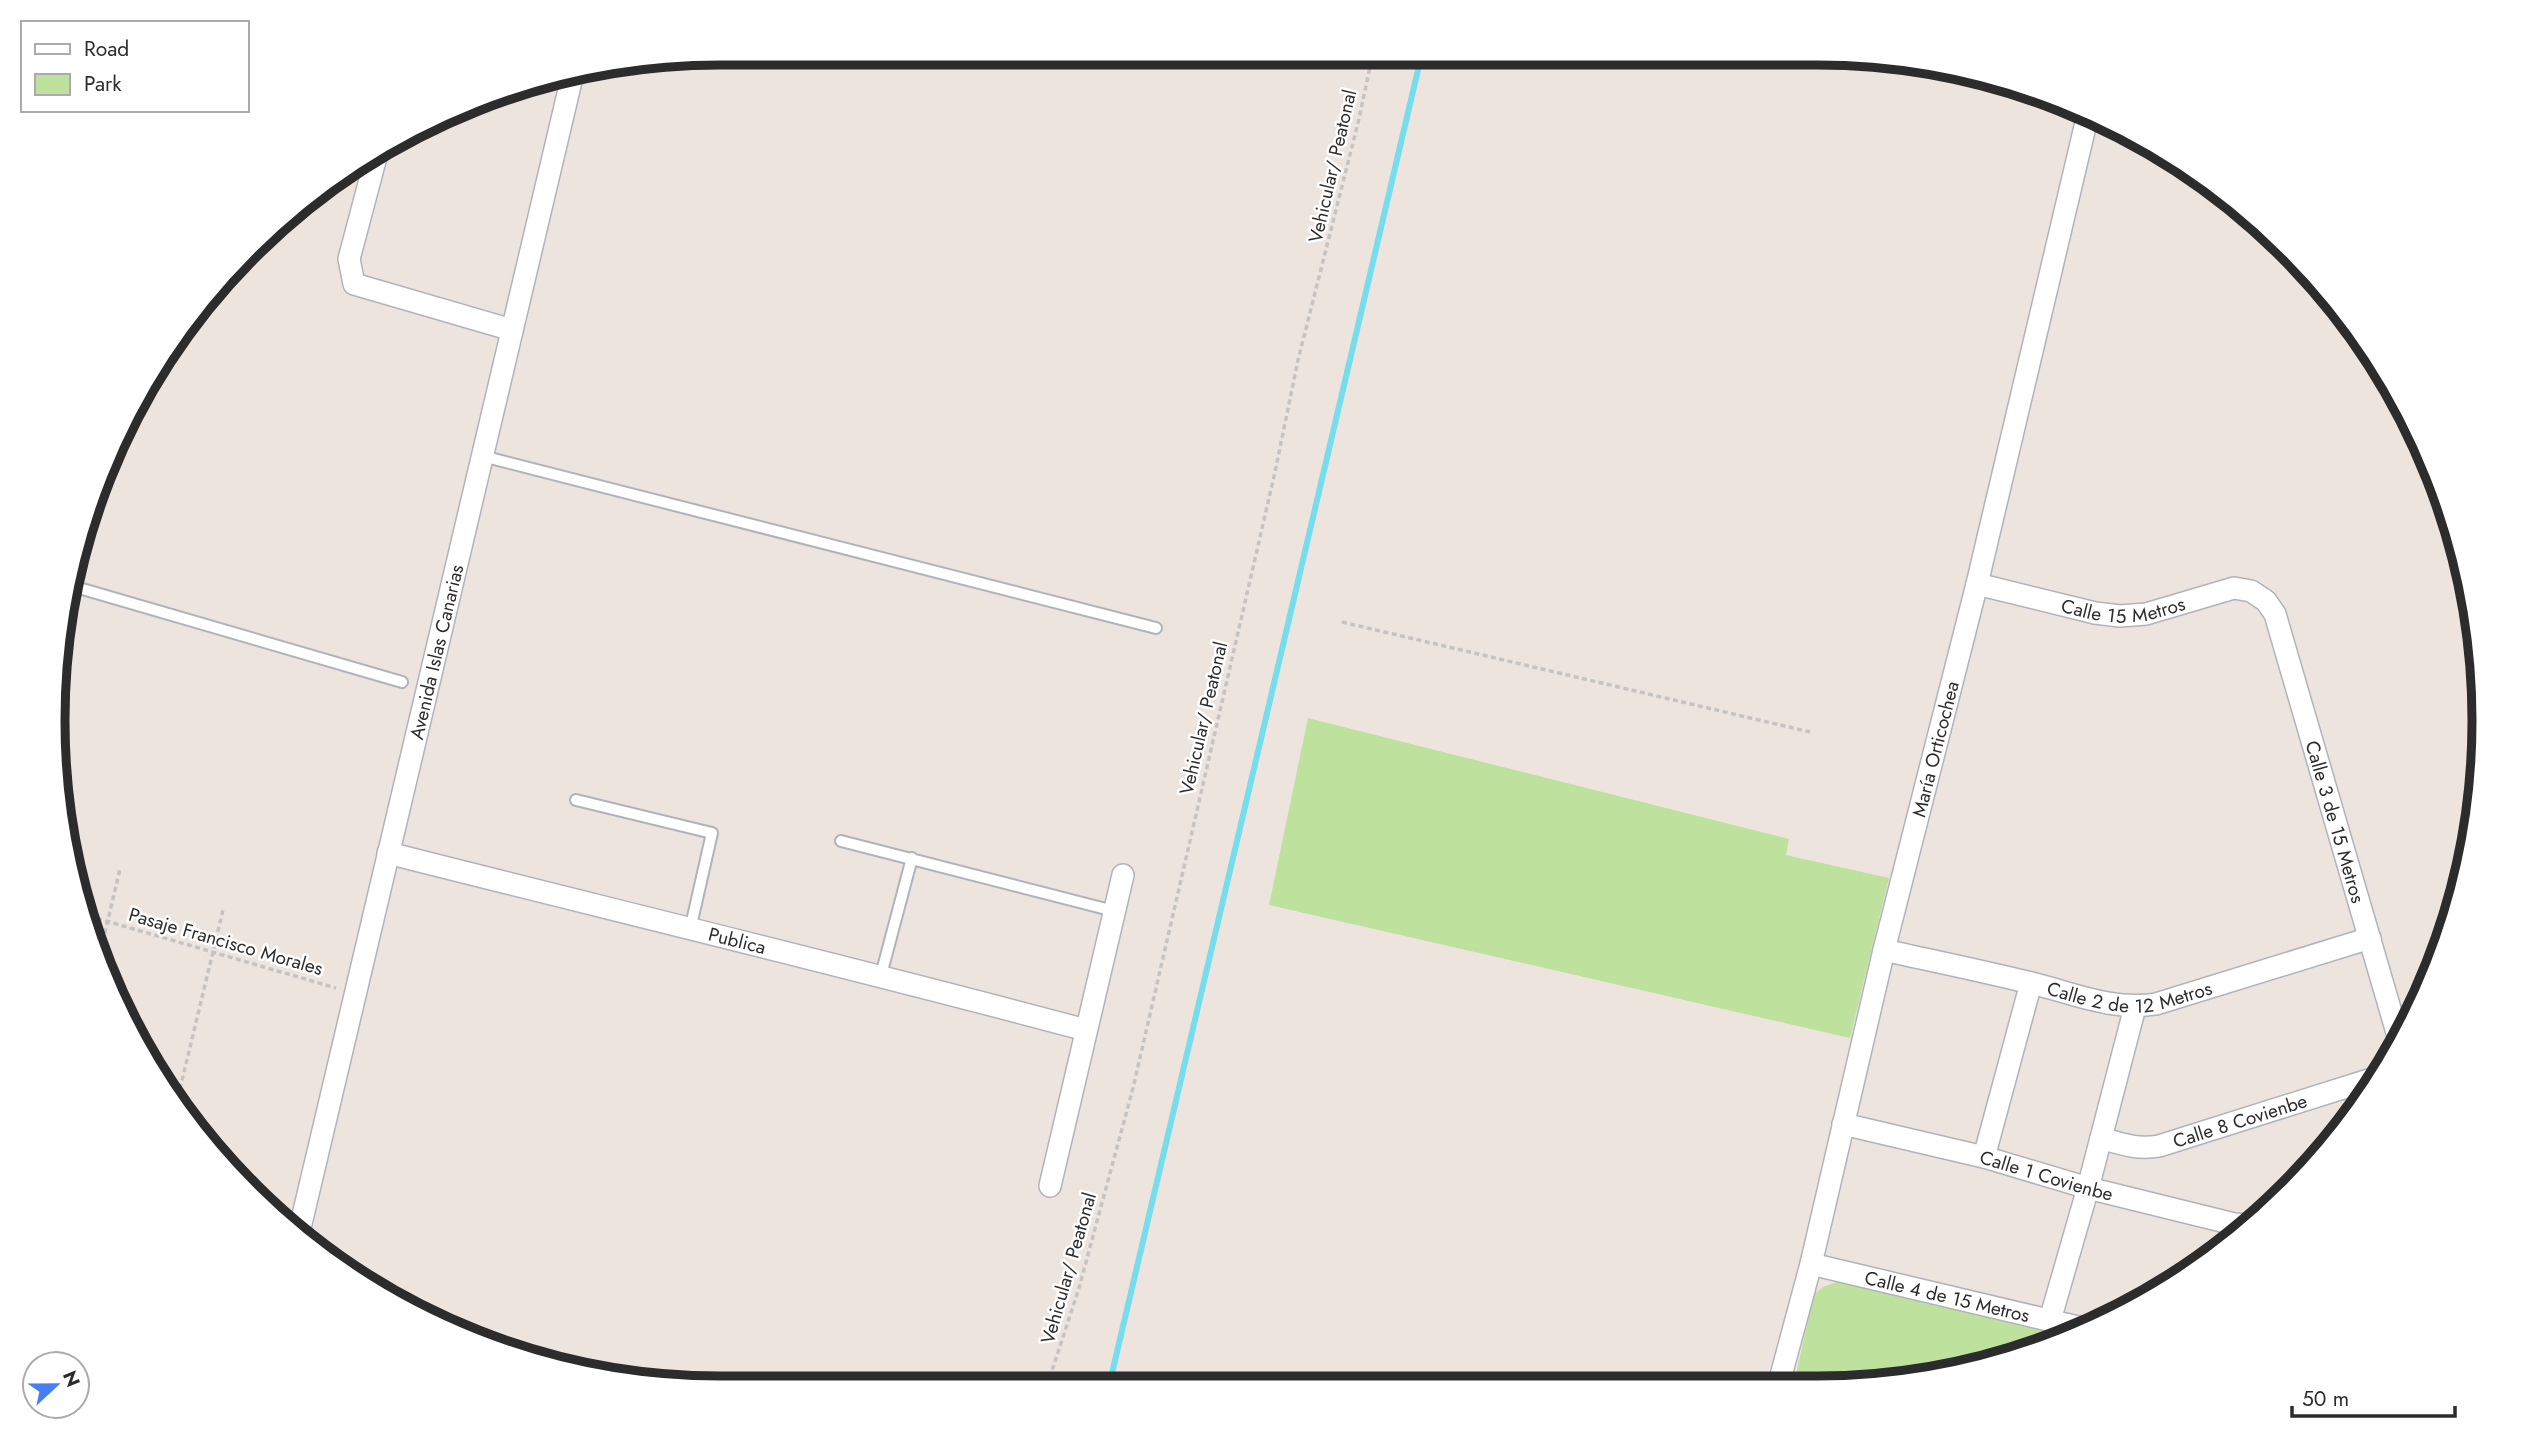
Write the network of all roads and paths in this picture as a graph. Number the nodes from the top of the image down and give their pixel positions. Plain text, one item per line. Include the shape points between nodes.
1 (1370, 65) edge
2 (571, 82) edge
3 (2086, 123) edge
4 (374, 164) edge
5 (512, 330) junction
6 (482, 456) junction
7 (1977, 584) junction
8 (78, 588) edge
9 (2266, 601) joint
10 (1342, 622) dead end
11 (1156, 628) dead end
12 (402, 682) dead end
13 (1810, 732) dead end
14 (576, 800) dead end
15 (841, 841) dead end
16 (388, 853) junction
17 (912, 858) junction
18 (120, 869) dead end
19 (1123, 875) dead end
20 (223, 910) dead end
21 (1114, 911) junction
22 (96, 918) edge
23 (108, 921) junction
24 (690, 930) junction
25 (2370, 938) junction
26 (103, 940) edge
27 (1884, 950) junction
28 (213, 951) junction
29 (881, 975) junction
30 (2031, 983) junction
31 (354, 994) junction
32 (2135, 1007) junction
33 (2396, 1028) edge
34 (1086, 1030) junction
35 (2364, 1081) edge
36 (179, 1091) edge
37 (1843, 1124) junction
38 (2101, 1138) junction
39 (1984, 1157) junction
40 (1050, 1186) dead end
41 (2088, 1188) junction
42 (301, 1224) edge
43 (2237, 1224) edge
44 (1811, 1264) junction
45 (2050, 1320) junction
46 (2070, 1325) edge
47 (1051, 1376) edge
48 (1781, 1376) edge

1 - 47 path, Vehicular/ Peatonal via 1298,360 1133,1088
2 - 5 street, Avenida Islas Canarias
3 - 7 street, María Orticochea
4 - 5 street via 349,259 354,284
5 - 6 street, Avenida Islas Canarias
6 - 11 lane
6 - 16 street, Avenida Islas Canarias
7 - 9 street, Calle 15 Metros via 2120,616 2147,614 2234,587
7 - 27 street, María Orticochea
8 - 12 lane
9 - 25 street, Calle 3 de 15 Metros via 2275,614
10 - 13 path
14 - 24 lane via 712,833
15 - 17 lane
16 - 24 street, Publica
16 - 31 street, Avenida Islas Canarias
17 - 21 lane
17 - 29 lane
18 - 23 path
19 - 21 street
20 - 28 path
21 - 34 street
22 - 23 path, Pasaje Francisco Morales
23 - 26 path
23 - 28 path, Pasaje Francisco Morales
24 - 29 street, Publica
25 - 32 street, Calle 2 de 12 Metros
25 - 33 street, Calle 3 de 15 Metros
27 - 30 street, Calle 2 de 12 Metros
27 - 37 street, María Orticochea
28 - 31 path, Pasaje Francisco Morales
28 - 36 path
29 - 34 street, Publica
30 - 32 street, Calle 2 de 12 Metros via 2115,1006
30 - 39 street
31 - 42 street, Avenida Islas Canarias
32 - 38 street
34 - 40 street
35 - 38 street, Calle 8 Covienbe via 2146,1149
37 - 39 street, Calle 1 Covienbe
37 - 44 street, María Orticochea
38 - 41 street
39 - 41 street, Calle 1 Covienbe
41 - 43 street, Calle 1 Covienbe
41 - 45 street
44 - 45 street, Calle 4 de 15 Metros
44 - 48 street, María Orticochea
45 - 46 street, Calle 4 de 15 Metros

